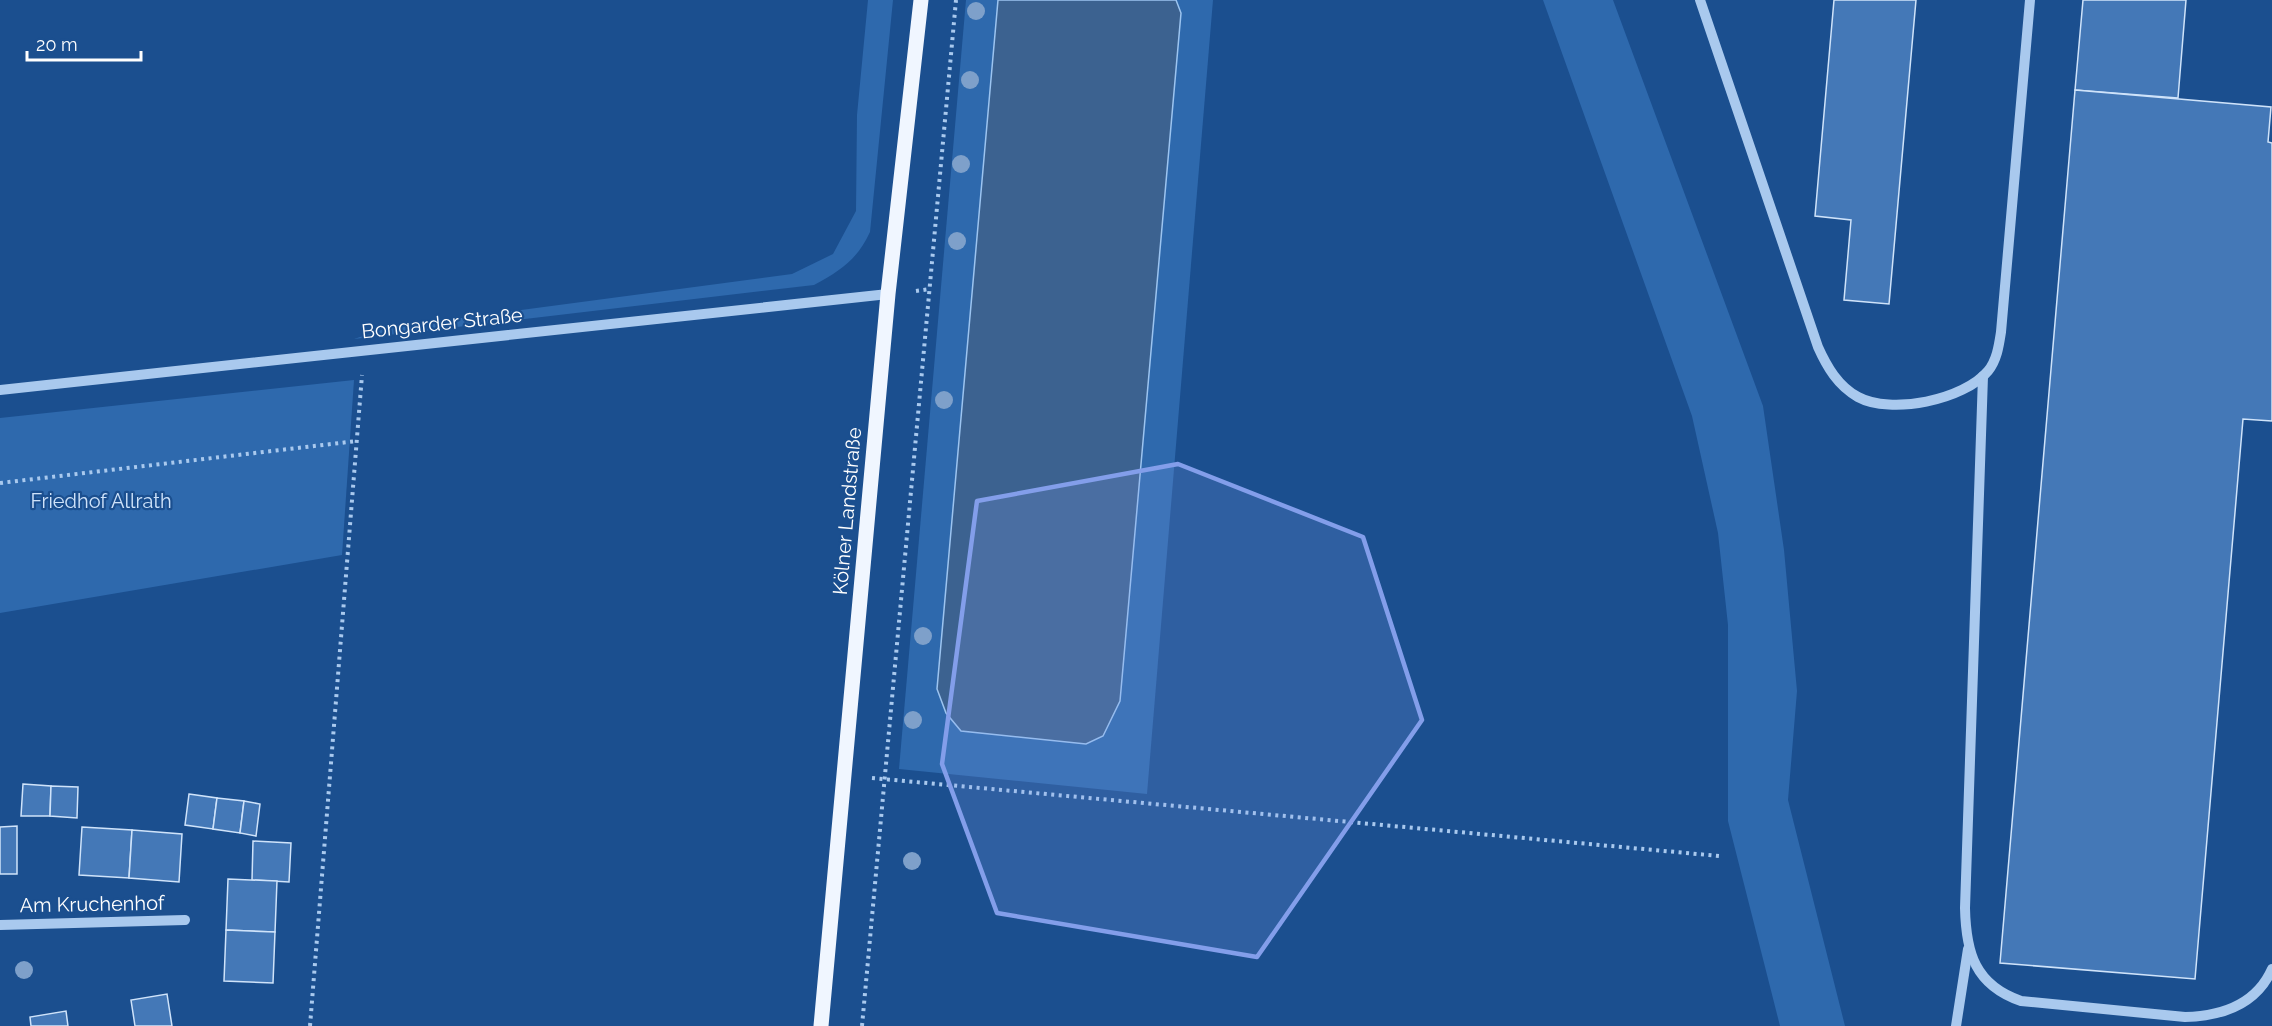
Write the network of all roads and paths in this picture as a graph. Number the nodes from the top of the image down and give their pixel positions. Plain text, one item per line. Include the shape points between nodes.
1 (921, 0) edge
2 (956, 0) edge
3 (1700, 0) edge
4 (2030, 0) edge
5 (888, 294) junction
6 (363, 350) junction
7 (1983, 376) junction
8 (0, 390) edge
9 (357, 441) junction
10 (0, 483) edge
11 (844, 776) junction
12 (885, 779) junction
13 (1719, 856) dead end
14 (185, 920) dead end
15 (0, 924) edge
16 (1968, 947) junction
17 (2272, 969) edge
18 (310, 1026) edge
19 (821, 1026) edge
20 (862, 1026) edge
21 (1956, 1026) edge

1 - 5 main road, Kölner Landstraße
2 - 12 path
3 - 7 street via 1812,332 1833,374 1857,396 1891,405 1946,396
4 - 7 street via 2001,332 1996,356
5 - 6 street, Bongarder Straße
5 - 11 main road, Kölner Landstraße
6 - 8 street, Bongarder Straße
6 - 9 path
7 - 16 street via 1965,896
9 - 10 path
9 - 18 path
11 - 12 path
11 - 19 main road, Kölner Landstraße
12 - 13 path
12 - 20 path
14 - 15 street, Am Kruchenhof
16 - 17 street via 1987,981 1996,990 2021,1001 2185,1017 2211,1015 2240,1005 2261,989
16 - 21 street

